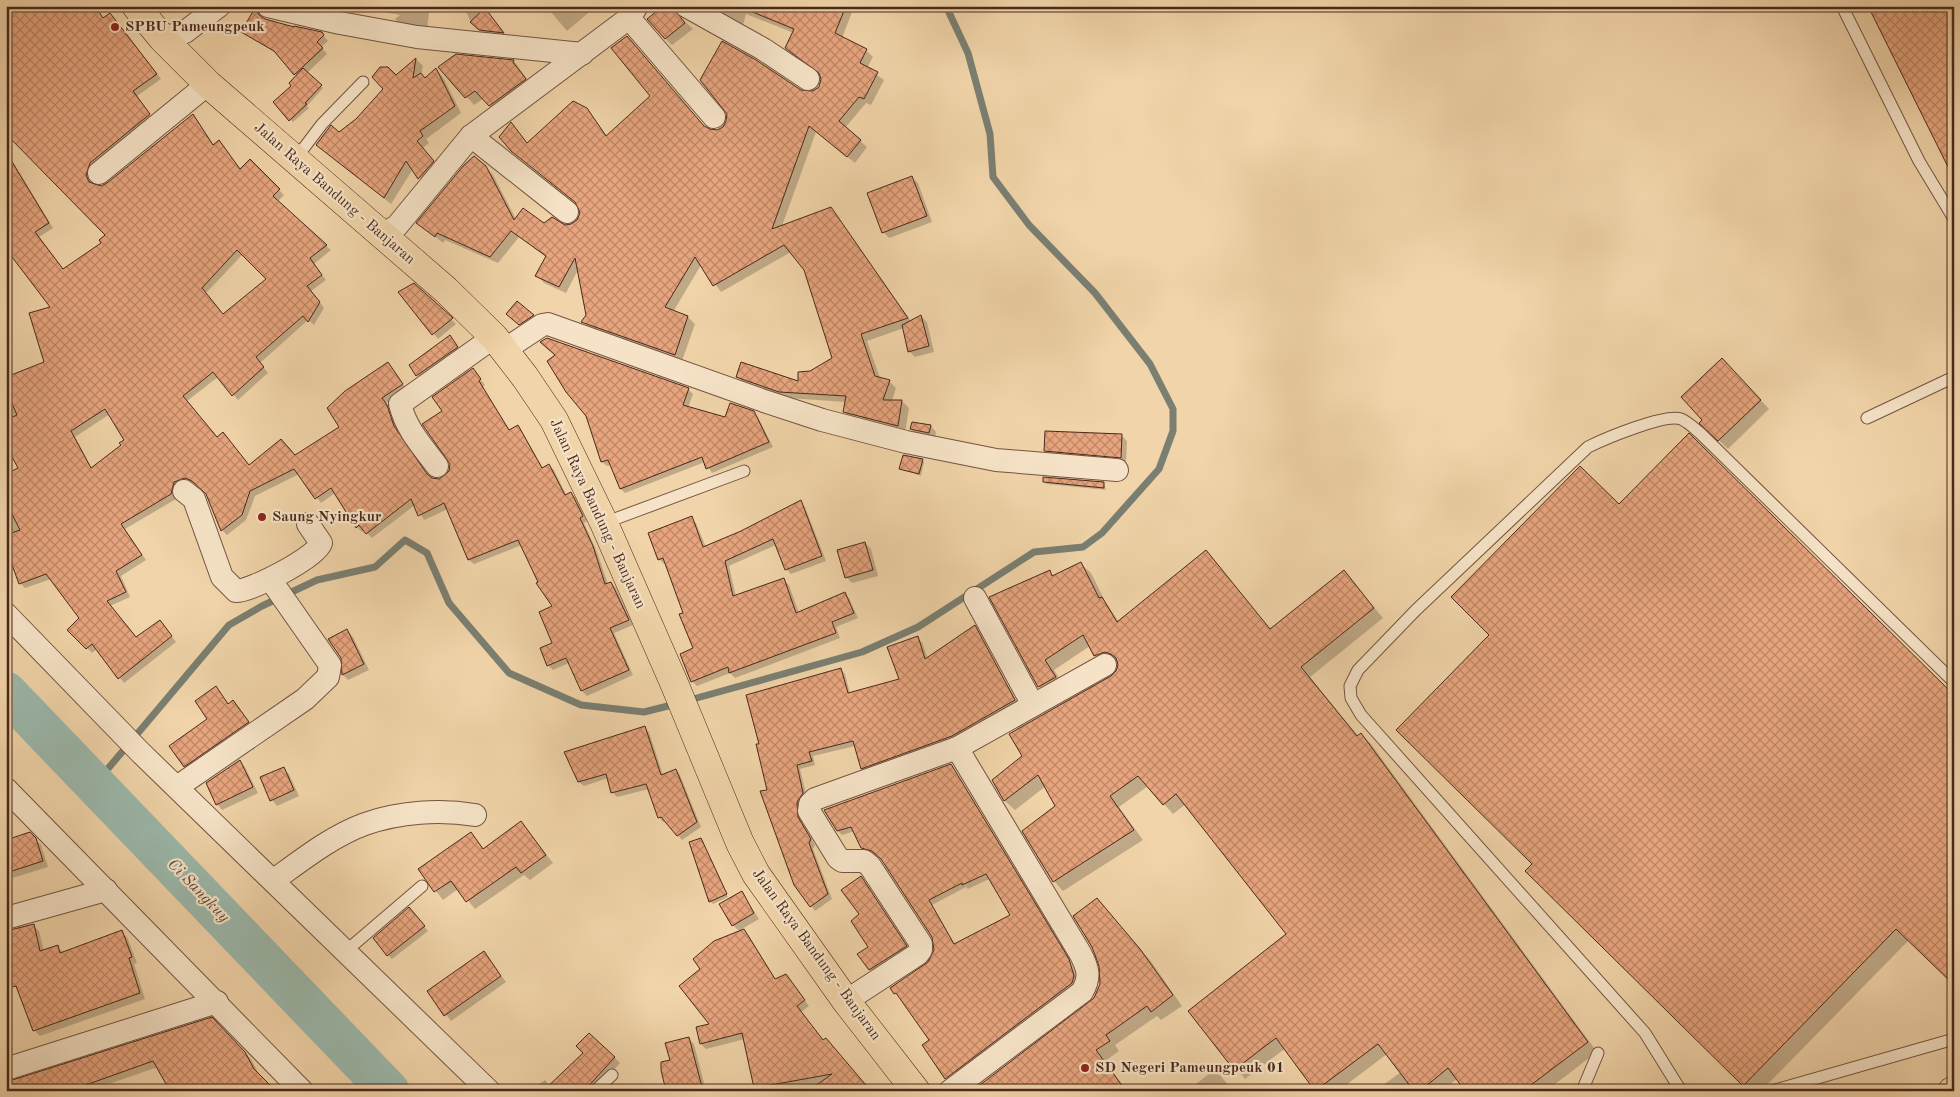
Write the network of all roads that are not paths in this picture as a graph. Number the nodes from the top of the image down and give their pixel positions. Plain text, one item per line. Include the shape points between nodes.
1 (136, 6) edge
2 (219, 6) edge
3 (268, 6) edge
4 (686, 6) edge
5 (1842, 6) edge
6 (633, 12) edge
7 (162, 38) junction
8 (582, 54) junction
9 (808, 79) dead end
10 (363, 82) dead end
11 (208, 84) junction
12 (714, 117) dead end
13 (471, 136) junction
14 (287, 154) junction
15 (99, 173) dead end
16 (567, 212) dead end
17 (1954, 219) edge
18 (382, 234) junction
19 (499, 344) junction
20 (1954, 377) edge
21 (1867, 418) dead end
22 (438, 466) dead end
23 (1117, 470) dead end
24 (744, 471) dead end
25 (184, 491) dead end
26 (604, 523) junction
27 (308, 524) dead end
28 (271, 581) junction
29 (974, 598) dead end
30 (6, 614) edge
31 (1105, 665) dead end
32 (1954, 682) edge
33 (1033, 705) junction
34 (957, 748) junction
35 (177, 786) junction
36 (6, 789) edge
37 (475, 815) dead end
38 (274, 880) junction
39 (422, 886) dead end
40 (106, 890) junction
41 (6, 918) edge
42 (346, 951) junction
43 (846, 1001) junction
44 (217, 1002) junction
45 (1954, 1039) edge
46 (1598, 1053) dead end
47 (6, 1069) edge
48 (612, 1075) dead end
49 (302, 1091) edge
50 (489, 1091) edge
51 (595, 1091) edge
52 (916, 1091) edge
53 (950, 1091) edge
54 (1582, 1091) edge
55 (1681, 1091) edge
56 (1772, 1091) edge

1 - 7 main road, Jalan Raya Bandung - Banjaran
2 - 7 street via 186,32
3 - 8 street via 417,37
4 - 9 street via 763,49
5 - 17 lane via 1919,161
6 - 8 street
6 - 12 street
7 - 11 main road, Jalan Raya Bandung - Banjaran
8 - 13 street
10 - 14 lane via 322,124 303,149
11 - 14 main road, Jalan Raya Bandung - Banjaran
11 - 15 street
13 - 16 street
13 - 18 street via 397,226
14 - 18 main road, Jalan Raya Bandung - Banjaran
18 - 19 main road, Jalan Raya Bandung - Banjaran via 446,290
19 - 22 street via 400,404 413,435
19 - 23 street via 548,324 764,402 906,442 996,460
19 - 26 main road, Jalan Raya Bandung - Banjaran via 554,420
20 - 21 lane
24 - 26 lane
25 - 28 street via 194,500 222,577 236,591
26 - 43 main road, Jalan Raya Bandung - Banjaran via 756,874
27 - 28 street via 321,543 320,547
28 - 35 street via 330,665 328,677 305,699
29 - 33 street
30 - 35 street
31 - 33 street
32 - 55 lane via 1700,433 1685,421 1673,418 1606,438 1588,447 1416,610 1358,670 1350,686 1351,698 1361,715 1645,1033
33 - 34 street
34 - 43 street via 815,799 810,804 809,812 838,858 842,861 864,861 870,866 920,944 918,954
34 - 53 street via 1080,953 1088,969 1088,982 1082,992
35 - 38 street
36 - 40 street
37 - 38 street via 424,811 366,824 311,853
38 - 42 street
39 - 42 lane
40 - 41 street
40 - 44 street
42 - 50 street
43 - 52 main road, Jalan Raya Bandung - Banjaran
44 - 47 street
44 - 49 street
45 - 56 lane
46 - 54 lane
48 - 51 lane

